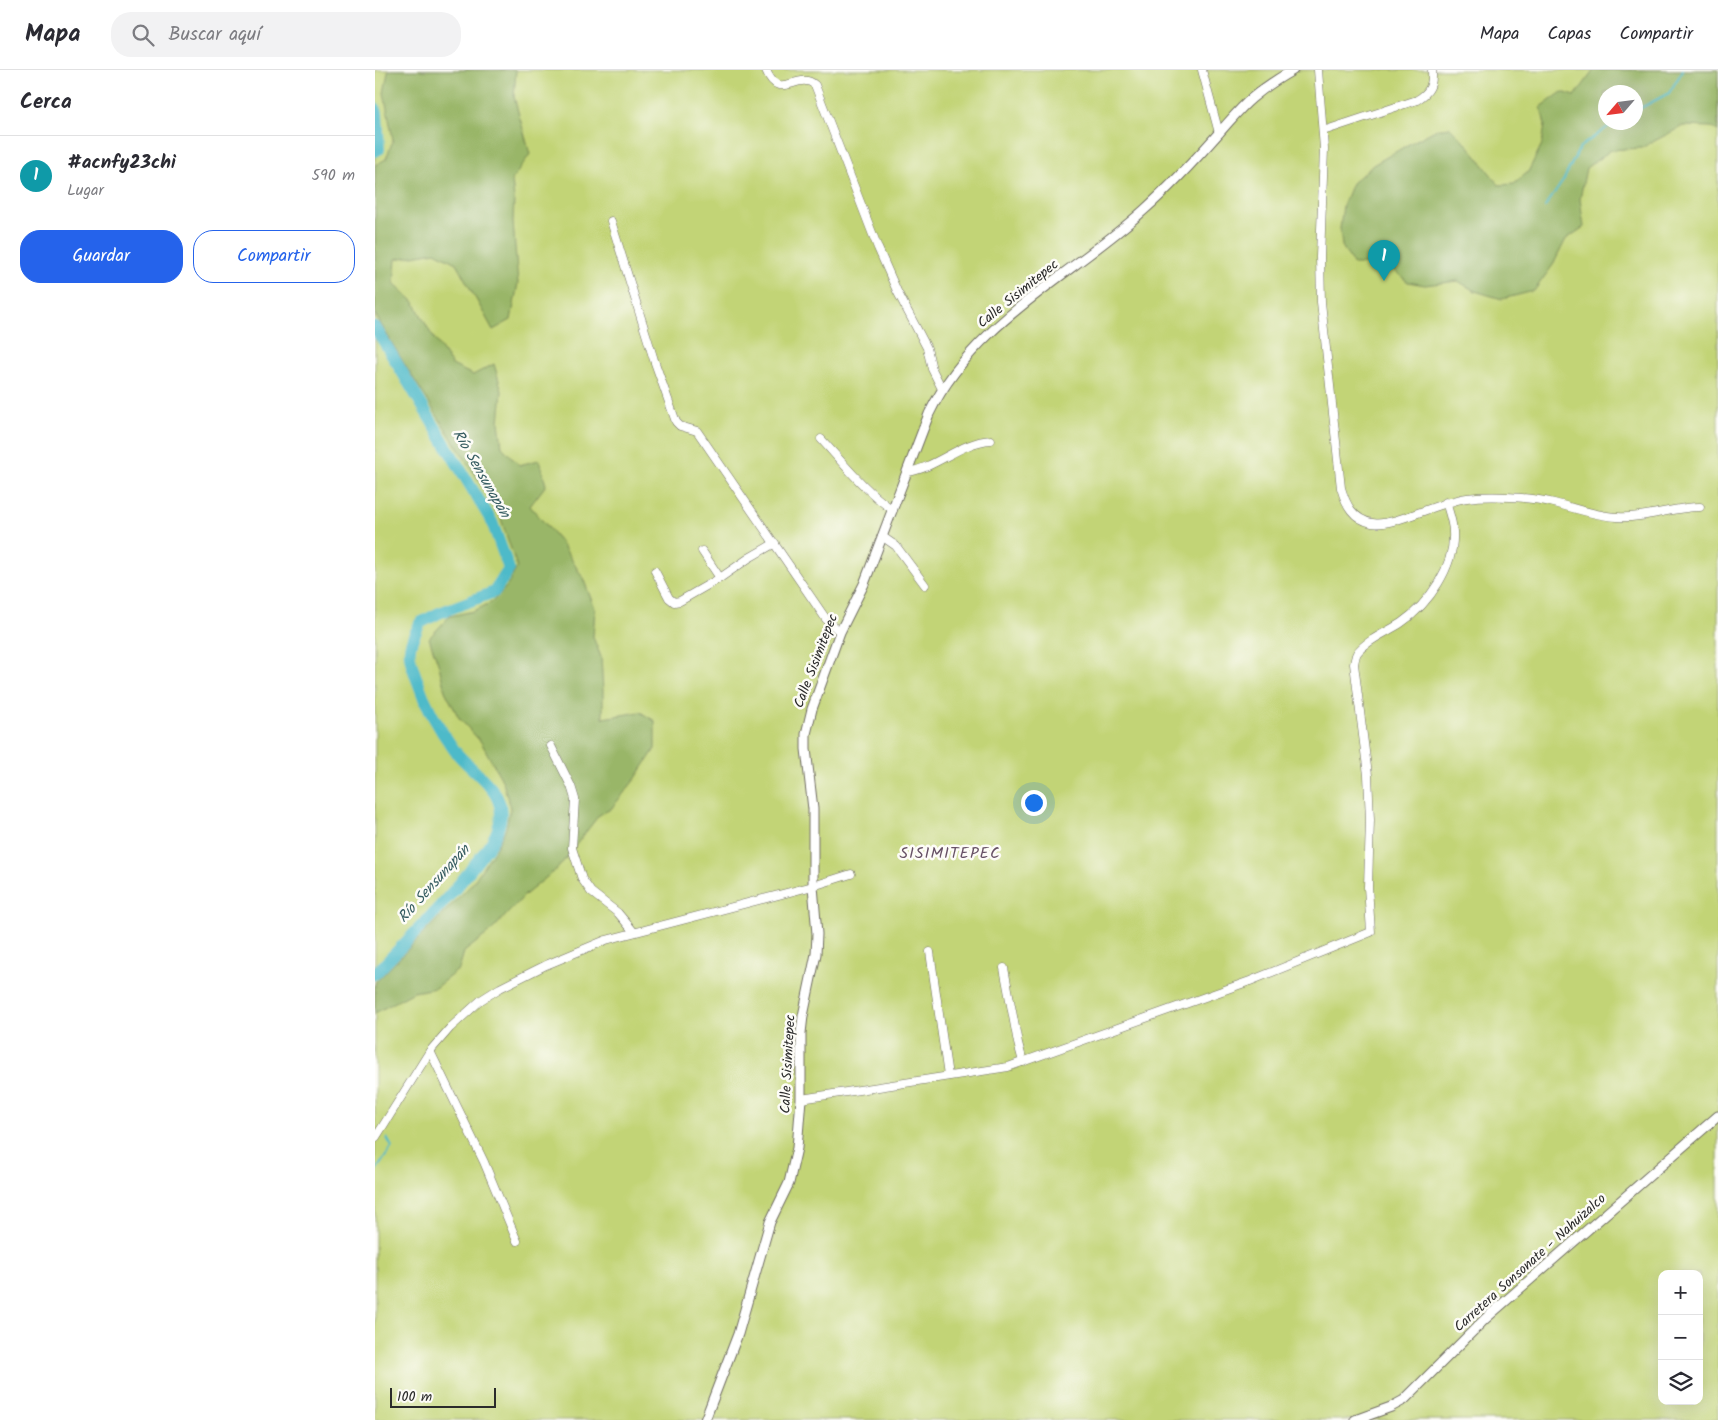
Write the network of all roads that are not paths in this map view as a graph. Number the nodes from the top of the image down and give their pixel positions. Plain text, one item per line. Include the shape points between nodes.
1 (767, 70) edge
2 (1202, 70) edge
3 (1293, 70) edge
4 (1318, 70) edge
5 (1432, 70) edge
6 (1323, 131) junction
7 (1219, 133) junction
8 (611, 221) dead end
9 (942, 389) junction
10 (821, 439) dead end
11 (991, 440) dead end
12 (907, 472) junction
13 (1446, 502) junction
14 (1700, 507) dead end
15 (893, 510) junction
16 (883, 537) junction
17 (775, 543) junction
18 (702, 551) dead end
19 (655, 572) dead end
20 (720, 578) junction
21 (925, 585) dead end
22 (840, 632) junction
23 (551, 746) dead end
24 (851, 874) dead end
25 (813, 886) junction
26 (634, 932) junction
27 (930, 952) dead end
28 (1005, 968) dead end
29 (430, 1051) junction
30 (1023, 1062) junction
31 (948, 1076) junction
32 (801, 1099) junction
33 (1718, 1116) edge
34 (376, 1137) edge
35 (517, 1241) dead end
36 (705, 1420) edge
37 (1355, 1420) edge

1 - 9 street via 777,83 805,76 811,78 815,85 878,248 927,348 932,369
2 - 7 street
3 - 7 street, Calle Sisimitepec via 1251,98
4 - 6 street
5 - 6 street via 1432,85 1427,94 1417,100
6 - 13 street via 1321,302 1341,488 1347,506 1357,517 1373,523 1392,521
7 - 9 street, Calle Sisimitepec via 1144,211 984,339
8 - 17 street via 673,416 680,426 693,429 701,436
9 - 12 street, Calle Sisimitepec
10 - 15 street via 877,499
11 - 12 street via 979,441
12 - 15 street, Calle Sisimitepec
13 - 14 street via 1497,496 1551,502 1619,518
13 - 30 street via 1453,531 1451,554 1439,581 1421,606 1403,622 1364,646 1356,654 1354,664 1368,775 1371,932 1250,981
15 - 16 street, Calle Sisimitepec
16 - 21 street via 896,546
16 - 22 street, Calle Sisimitepec
17 - 20 street
17 - 22 street via 826,619
18 - 20 street
19 - 20 street via 674,602
22 - 25 street, Calle Sisimitepec via 806,734 813,809
23 - 26 street via 575,799 572,848 582,879 591,892 618,913
24 - 25 street
25 - 26 street
25 - 32 street, Calle Sisimitepec via 816,954 803,1016
26 - 29 street via 586,948 500,988 481,1000
27 - 31 street
28 - 30 street
29 - 34 street
29 - 35 street via 484,1162
30 - 31 street
31 - 32 street
32 - 36 street, Calle Sisimitepec via 791,1177 770,1222 738,1334
33 - 37 street, Carretera Sonsonate - Nahuizalco via 1485,1319 1403,1400

